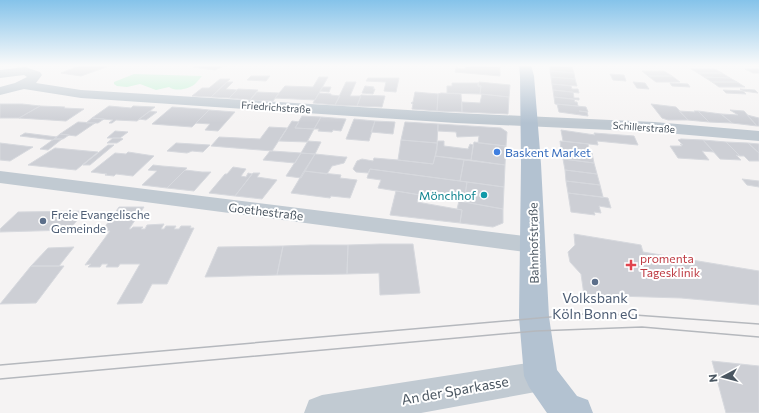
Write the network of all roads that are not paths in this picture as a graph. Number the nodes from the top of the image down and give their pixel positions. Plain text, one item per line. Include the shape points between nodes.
1 (12, 84) edge
2 (46, 84) edge
3 (527, 84) edge
4 (0, 91) edge
5 (529, 121) junction
6 (759, 136) edge
7 (0, 177) edge
8 (533, 245) junction
9 (540, 376) junction
10 (568, 411) edge
11 (322, 413) edge

1 - 4 street
2 - 5 street, Friedrichstraße via 81,94
3 - 5 main road, Bahnhofstraße
5 - 6 street, Schillerstraße via 654,127
5 - 8 main road, Bahnhofstraße
7 - 8 street, Goethestraße
8 - 9 main road, Bahnhofstraße via 534,317
9 - 10 main road
9 - 11 street, An der Sparkasse

